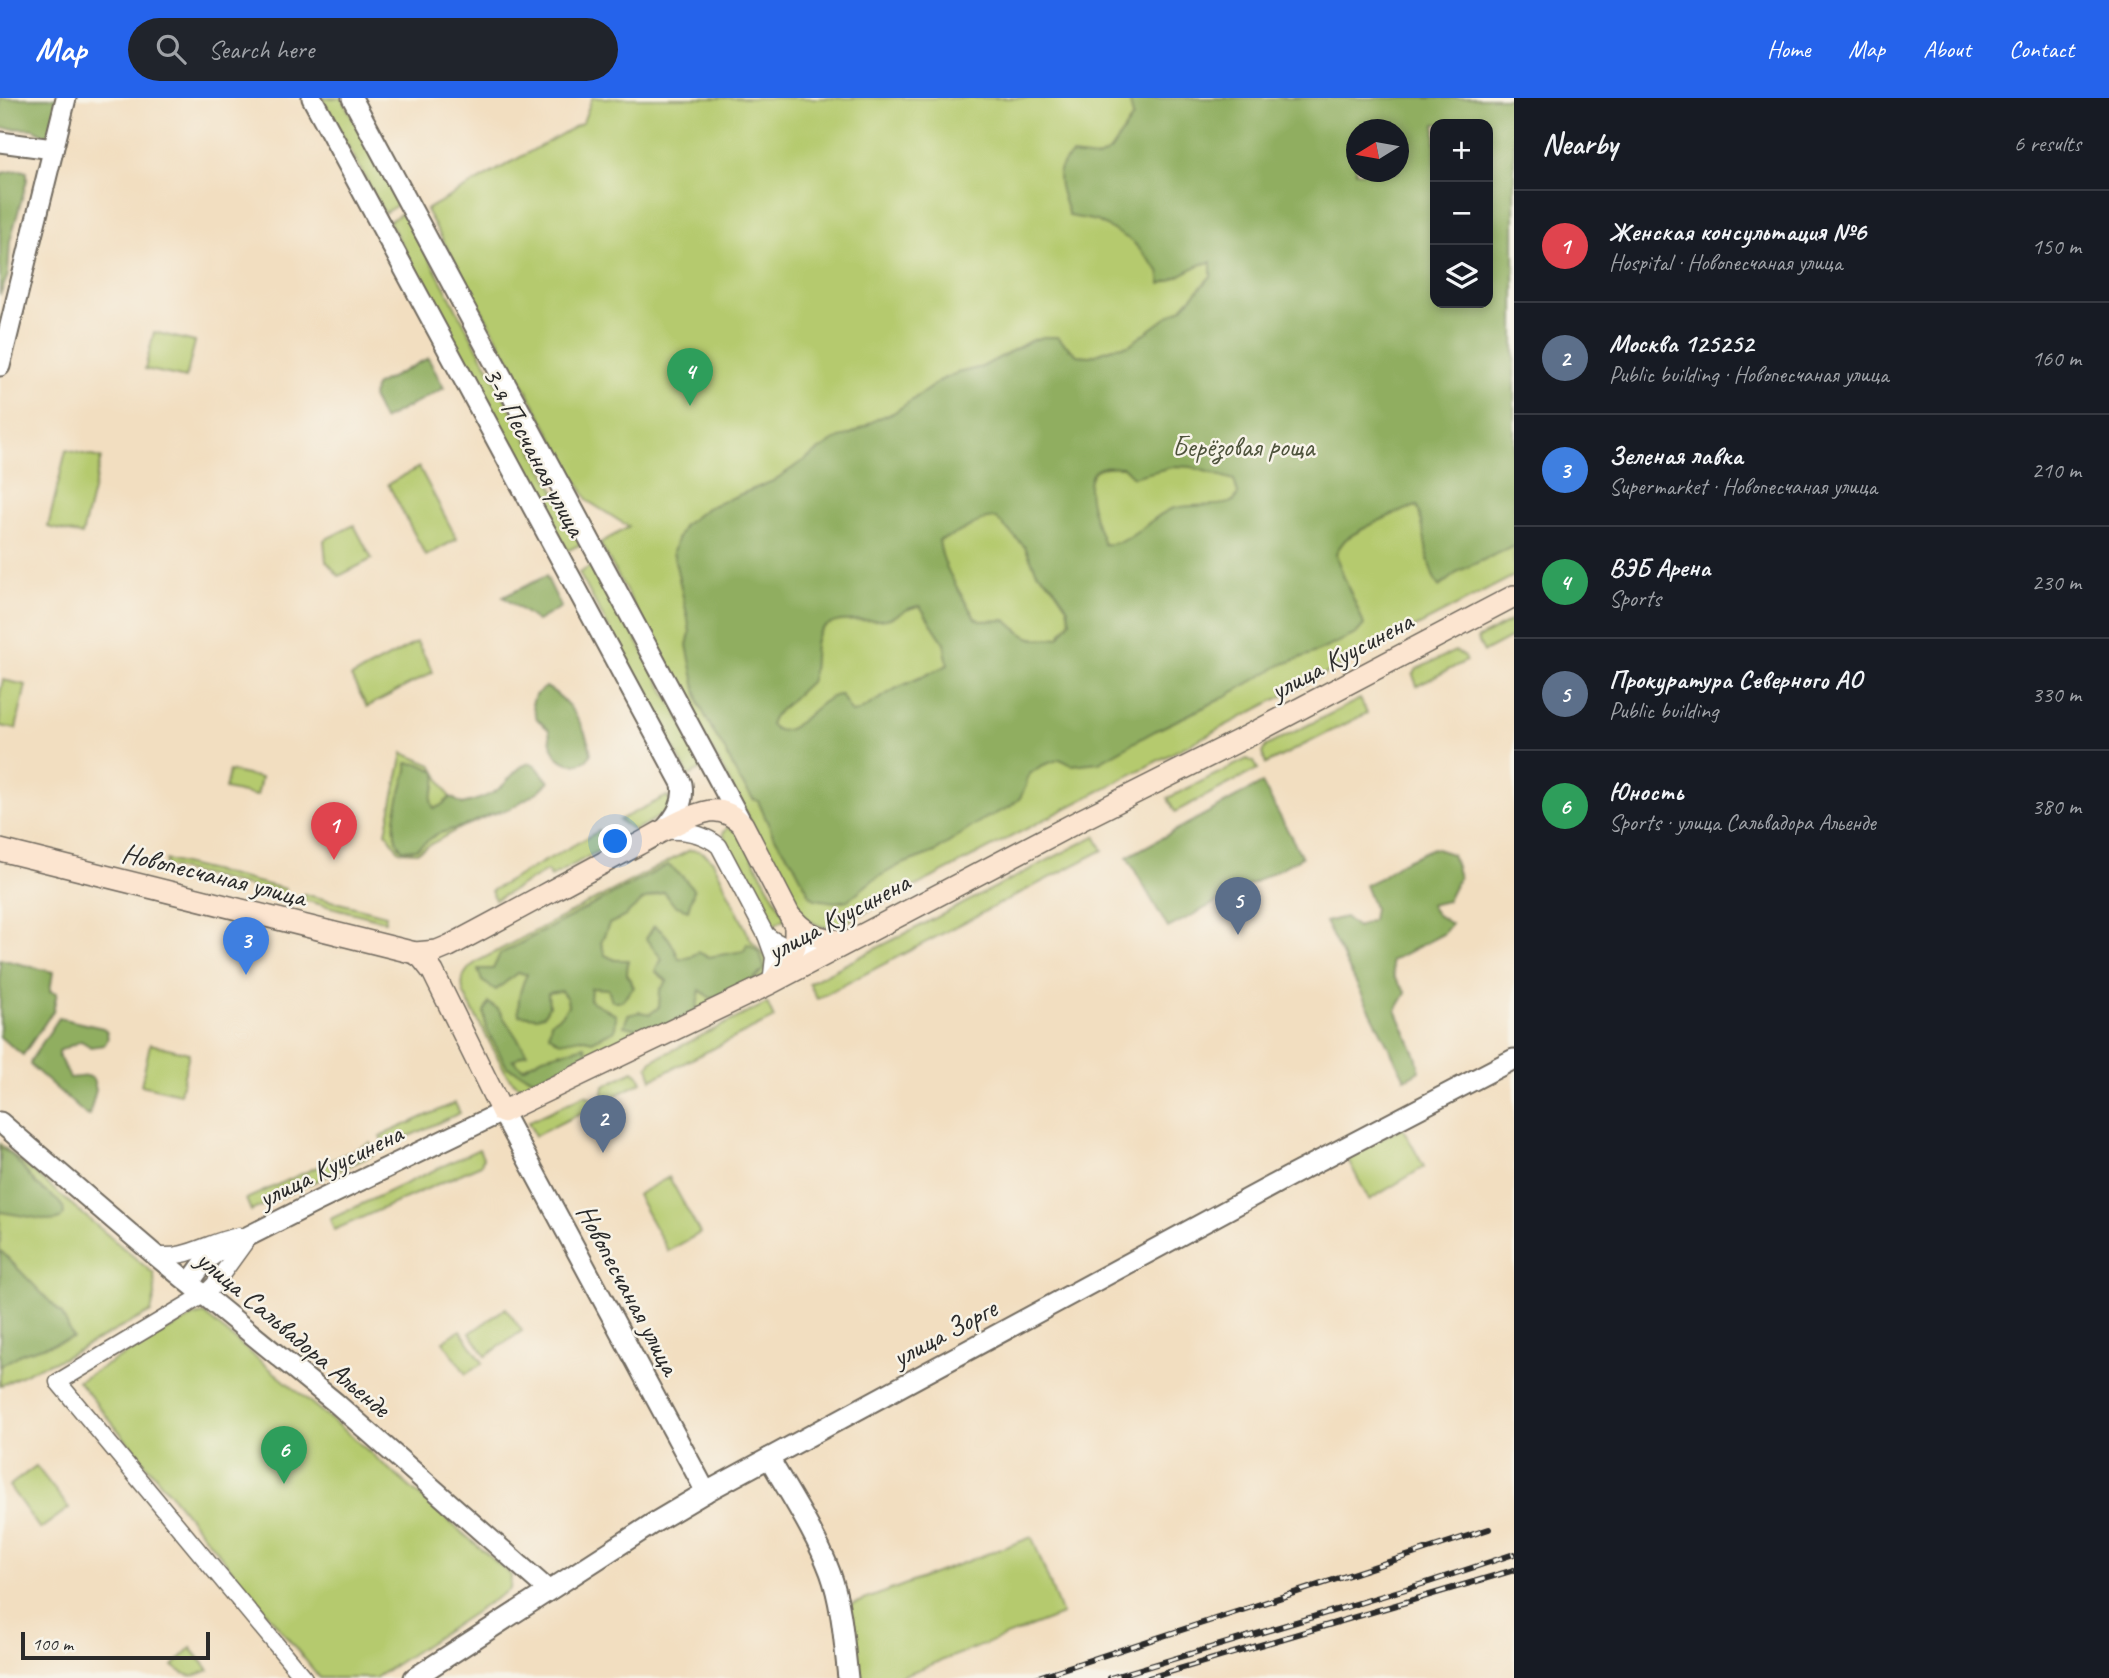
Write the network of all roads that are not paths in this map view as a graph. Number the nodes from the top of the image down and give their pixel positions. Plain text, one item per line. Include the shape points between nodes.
1 (66, 98) edge
2 (312, 98) edge
3 (352, 98) edge
4 (0, 142) edge
5 (53, 149) junction
6 (0, 366) edge
7 (1514, 596) edge
8 (743, 825) junction
9 (663, 831) junction
10 (0, 849) edge
11 (793, 919) junction
12 (766, 935) junction
13 (464, 938) junction
14 (846, 942) junction
15 (794, 948) junction
16 (415, 953) junction
17 (771, 983) junction
18 (439, 984) junction
19 (1514, 1059) edge
20 (502, 1112) junction
21 (0, 1122) edge
22 (251, 1234) junction
23 (155, 1255) junction
24 (198, 1288) junction
25 (769, 1458) junction
26 (706, 1492) junction
27 (548, 1590) junction
28 (304, 1678) edge
29 (414, 1678) edge
30 (848, 1678) edge

1 - 5 street
2 - 9 street, 3-я Песчаная улица via 682,784 680,807
3 - 8 street, 3-я Песчаная улица
4 - 5 street
5 - 6 street
7 - 14 main road, улица Куусинена
8 - 9 main road via 729,814 710,811
8 - 11 main road
9 - 12 street via 701,835 719,846
9 - 13 main road
10 - 16 main road, Новопесчаная улица
11 - 14 main road via 816,937
11 - 15 main road
12 - 15 street
12 - 17 street via 774,957
13 - 16 main road via 437,951
13 - 18 main road via 443,961
14 - 15 street
14 - 17 main road, улица Куусинена
15 - 17 main road
16 - 18 main road
17 - 20 main road, улица Куусинена
18 - 20 main road
19 - 25 street, улица Зорге
20 - 22 street, улица Куусинена
20 - 26 street, Новопесчаная улица
21 - 23 street, улица Сальвадора Альенде
22 - 23 street via 217,1241 182,1256
22 - 24 street, улица Куусинена via 206,1260
23 - 24 street, улица Сальвадора Альенде
24 - 27 street, улица Сальвадора Альенде
24 - 28 street via 58,1382
25 - 26 street, улица Зорге
25 - 30 street via 829,1570
26 - 27 street, улица Зорге
27 - 29 street, улица Зорге

